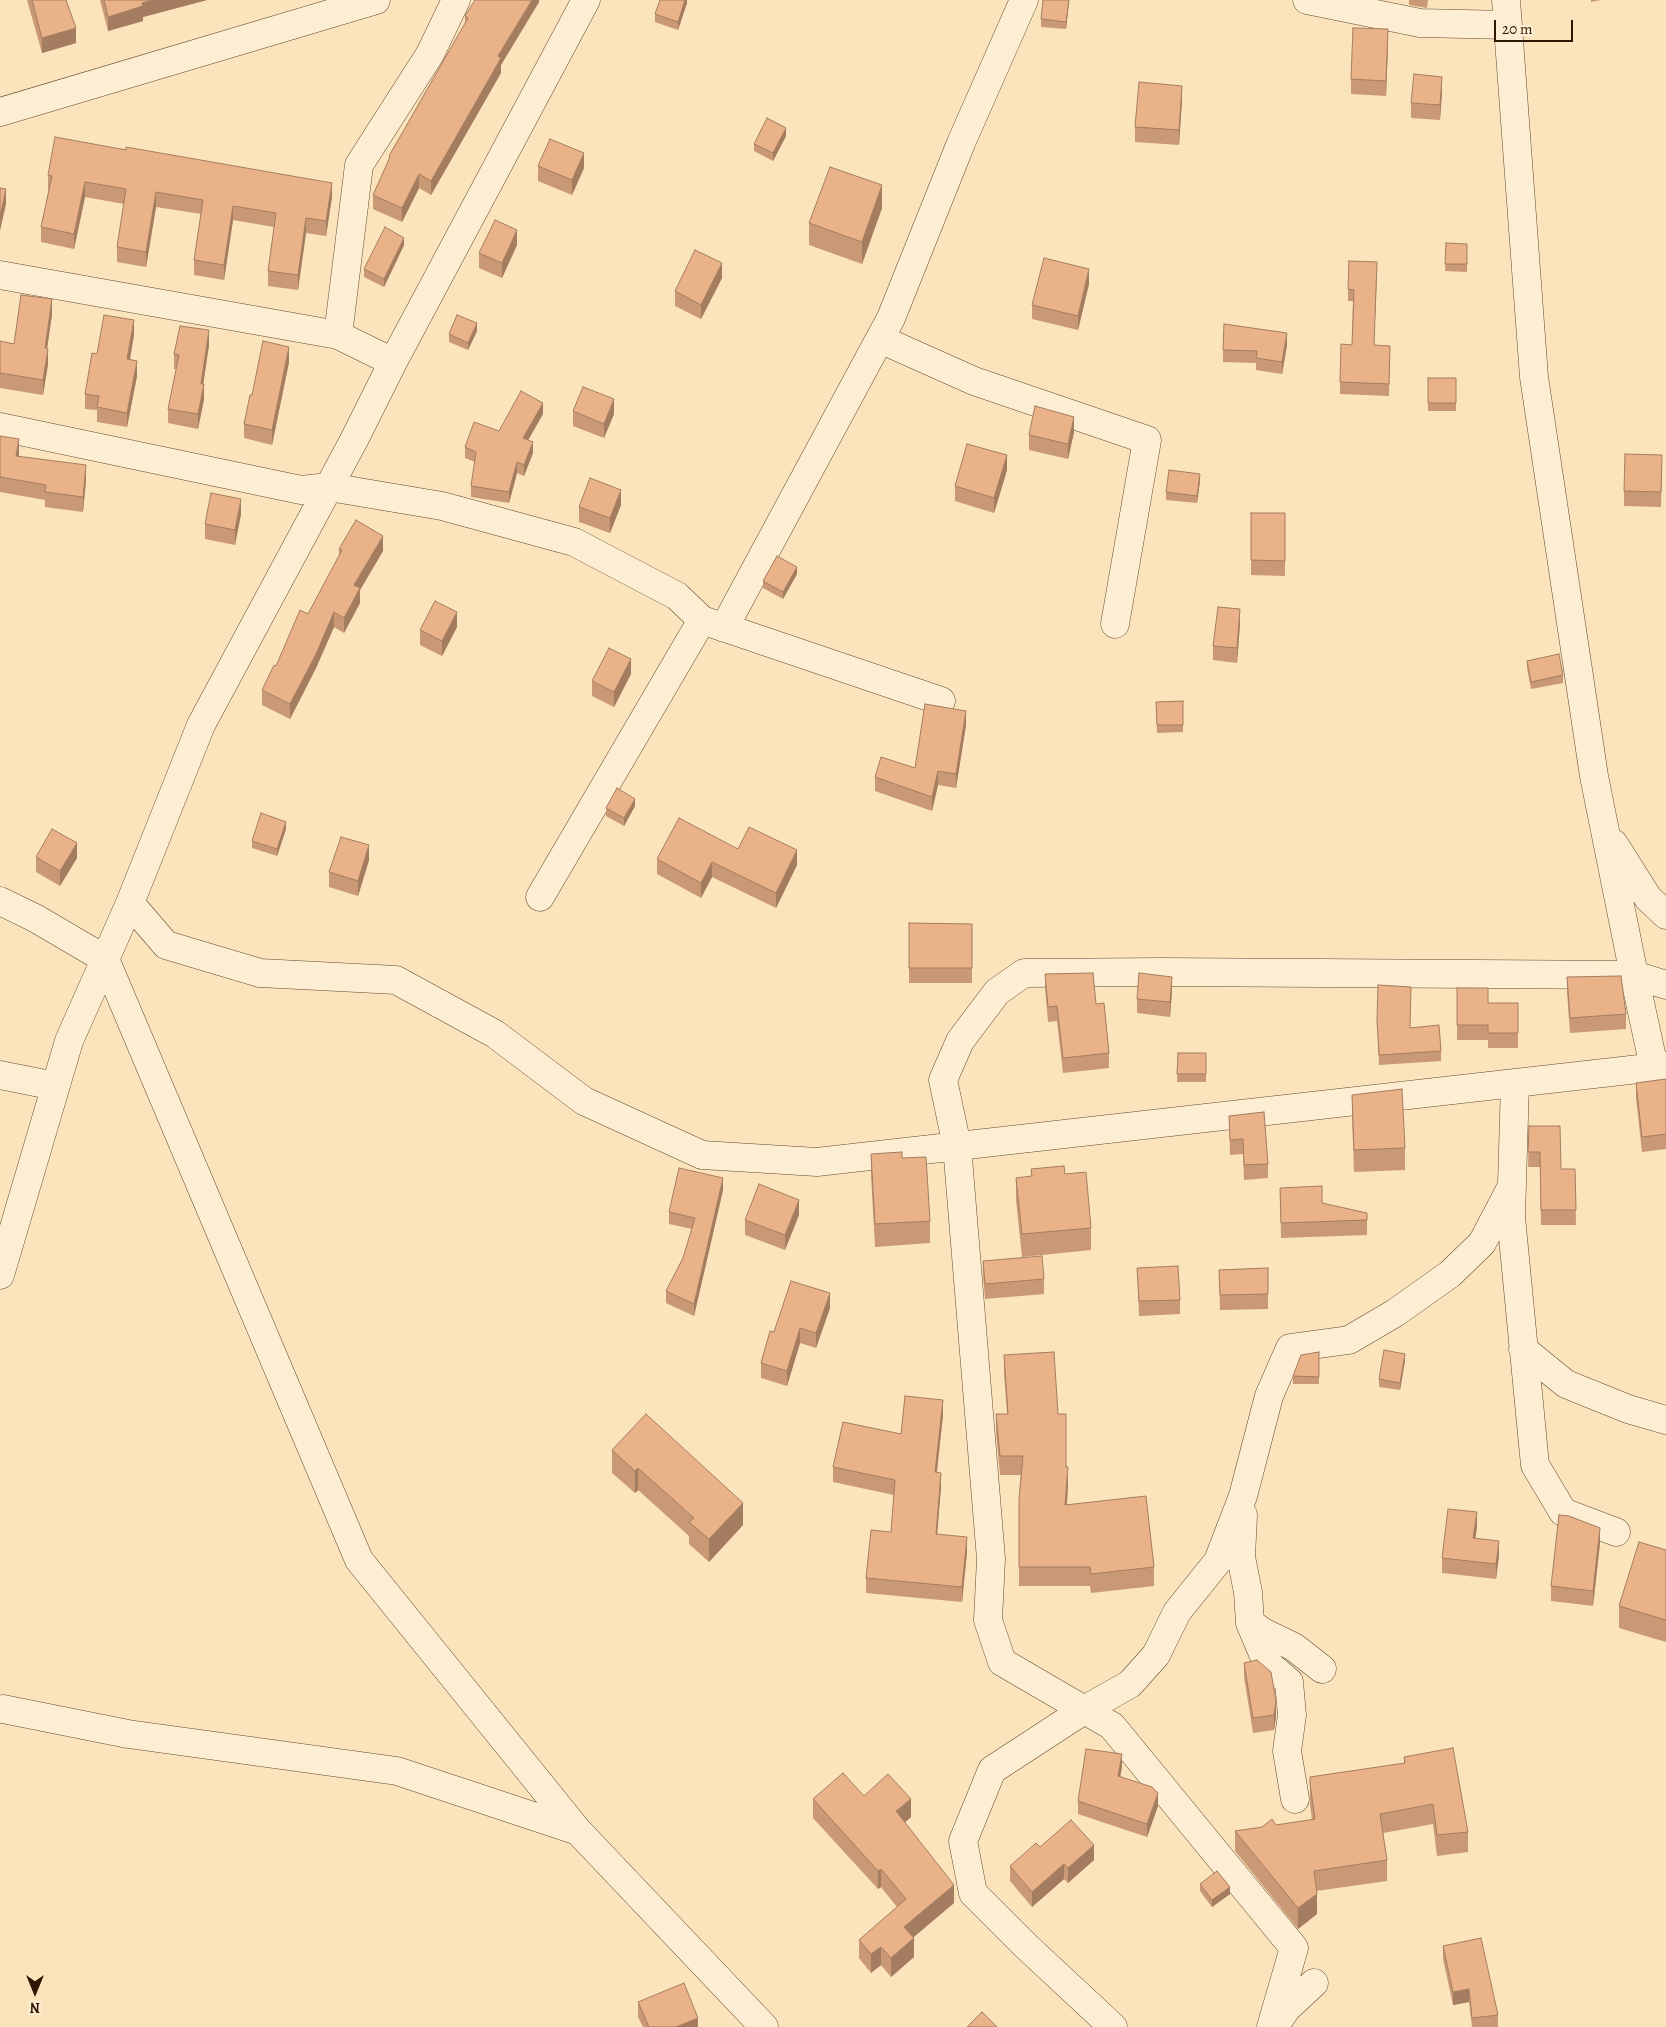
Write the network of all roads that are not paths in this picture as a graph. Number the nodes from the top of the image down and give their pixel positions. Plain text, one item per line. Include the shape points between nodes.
1 (376, 0) edge
2 (456, 0) edge
3 (586, 0) edge
4 (1024, 0) edge
5 (1307, 0) edge
6 (1507, 13) edge
7 (0, 112) edge
8 (0, 275) edge
9 (338, 335) junction
10 (880, 339) junction
11 (393, 362) junction
12 (0, 427) edge
13 (329, 487) junction
14 (713, 624) junction
15 (1115, 624) dead end
16 (940, 701) dead end
17 (1605, 831) junction
18 (540, 897) dead end
19 (0, 901) edge
20 (130, 903) junction
21 (1666, 915) edge
22 (105, 959) junction
23 (1634, 975) junction
24 (1666, 985) edge
25 (1660, 1066) edge
26 (0, 1075) edge
27 (1515, 1083) junction
28 (55, 1086) junction
29 (957, 1146) junction
30 (1512, 1186) junction
31 (0, 1275) edge
32 (1523, 1349) junction
33 (1666, 1420) edge
34 (1243, 1496) junction
35 (1616, 1532) dead end
36 (1250, 1623) junction
37 (1322, 1669) dead end
38 (3, 1709) dead end
39 (1084, 1710) junction
40 (1295, 1799) dead end
41 (578, 1831) junction
42 (1314, 1983) dead end
43 (764, 2027) edge
44 (1113, 2027) edge
45 (1272, 2027) edge

1 - 7 street
2 - 9 street via 430,54 359,164
3 - 11 street
4 - 10 street
5 - 6 street via 1420,23
6 - 17 street via 1534,377
8 - 9 street
9 - 11 street
10 - 14 street
10 - 15 street via 974,381 1147,440
11 - 13 street
12 - 13 street via 300,490
13 - 14 street via 442,506 574,542 677,596
13 - 20 street via 201,725
14 - 16 street
14 - 18 street
17 - 21 street via 1648,898
17 - 23 street
19 - 22 street
20 - 22 street
20 - 29 street via 166,945 260,973 396,980 495,1034 584,1101 702,1155 817,1162
22 - 28 street via 69,1041
22 - 41 street via 359,1560
23 - 24 street
23 - 25 street
23 - 29 street via 1024,974 998,992 960,1041 943,1080
25 - 27 street
26 - 28 street
27 - 29 street
27 - 30 street
28 - 31 street
29 - 39 street via 992,1559 988,1620 1002,1662
30 - 32 street via 1511,1217
30 - 34 street via 1482,1243 1442,1279 1349,1340 1290,1348 1269,1396
32 - 33 street via 1566,1384 1628,1409
32 - 35 street via 1535,1466 1563,1512
34 - 36 street via 1241,1557
34 - 39 street via 1218,1561 1178,1612 1156,1655 1130,1684
36 - 37 street via 1294,1647
36 - 40 street via 1267,1663 1289,1682 1292,1715 1287,1751
38 - 41 street via 128,1734 397,1771
39 - 44 street via 992,1770 962,1841 973,1894
39 - 45 street via 1112,1726 1294,1948
41 - 43 street
42 - 45 street

